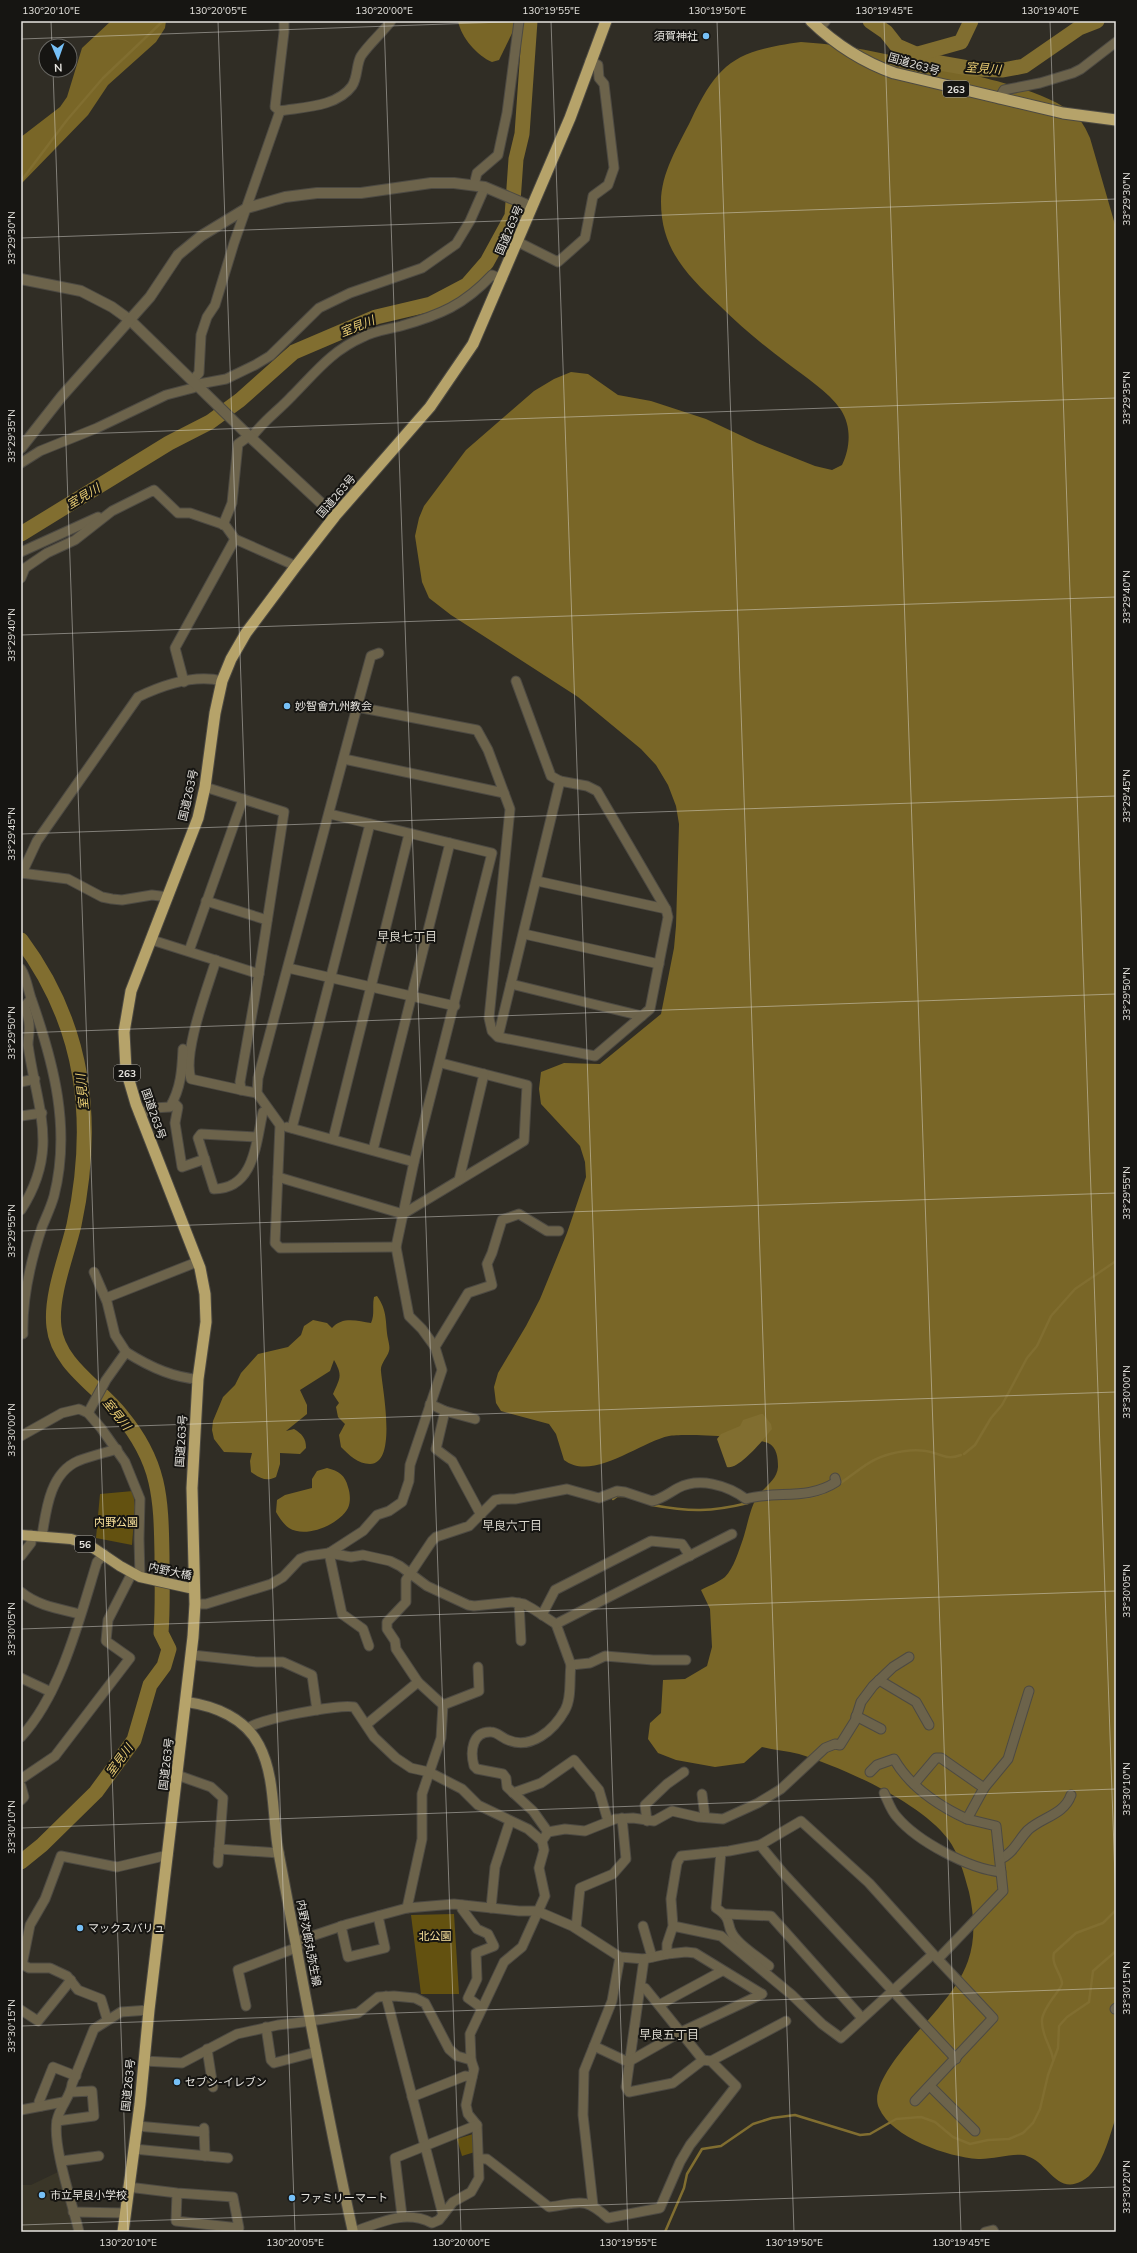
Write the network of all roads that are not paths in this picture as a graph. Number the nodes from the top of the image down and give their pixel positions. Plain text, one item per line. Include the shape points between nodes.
1 (284, 21) edge
2 (392, 21) edge
3 (519, 21) edge
4 (606, 21) edge
5 (820, 23) edge
6 (1116, 42) edge
7 (590, 61) junction
8 (999, 99) junction
9 (280, 111) junction
10 (1116, 120) edge
11 (474, 185) junction
12 (485, 187) junction
13 (247, 208) junction
14 (532, 208) junction
15 (518, 242) junction
16 (21, 279) edge
17 (502, 279) junction
18 (130, 320) junction
19 (195, 383) junction
20 (250, 437) junction
21 (21, 448) edge
22 (21, 463) edge
23 (112, 511) junction
24 (335, 516) junction
25 (223, 525) junction
26 (235, 539) junction
27 (21, 552) edge
28 (296, 566) junction
29 (21, 578) edge
30 (379, 653) dead end
31 (222, 681) junction
32 (516, 681) dead end
33 (184, 682) junction
34 (357, 707) junction
35 (344, 759) junction
36 (560, 781) junction
37 (205, 787) junction
38 (504, 793) junction
39 (242, 799) junction
40 (330, 814) junction
41 (370, 824) junction
42 (409, 834) junction
43 (450, 843) junction
44 (492, 853) junction
45 (504, 855) junction
46 (21, 873) edge
47 (537, 881) junction
48 (168, 897) junction
49 (206, 901) junction
50 (666, 909) junction
51 (267, 920) junction
52 (524, 934) junction
53 (152, 940) junction
54 (189, 951) junction
55 (216, 960) junction
56 (659, 964) junction
57 (288, 968) junction
58 (21, 969) edge
59 (259, 974) junction
60 (330, 977) junction
61 (511, 984) junction
62 (371, 986) junction
63 (411, 996) junction
64 (31, 999) junction
65 (454, 1006) junction
66 (642, 1016) junction
67 (498, 1037) junction
68 (183, 1049) dead end
69 (441, 1062) junction
70 (484, 1074) junction
71 (36, 1079) junction
72 (21, 1082) edge
73 (241, 1090) junction
74 (257, 1093) junction
75 (173, 1102) junction
76 (268, 1109) junction
77 (42, 1113) junction
78 (139, 1114) junction
79 (21, 1116) edge
80 (280, 1125) junction
81 (292, 1128) junction
82 (257, 1137) junction
83 (333, 1139) junction
84 (373, 1150) junction
85 (205, 1159) junction
86 (414, 1162) junction
87 (278, 1177) junction
88 (459, 1180) junction
89 (21, 1210) edge
90 (403, 1214) junction
91 (560, 1231) dead end
92 (396, 1247) junction
93 (197, 1262) junction
94 (94, 1272) dead end
95 (106, 1298) junction
96 (23, 1334) dead end
97 (435, 1348) junction
98 (126, 1352) junction
99 (198, 1379) junction
100 (430, 1404) junction
101 (445, 1412) junction
102 (88, 1413) junction
103 (475, 1420) dead end
104 (21, 1436) edge
105 (117, 1449) junction
106 (836, 1478) dead end
107 (481, 1515) junction
108 (732, 1534) dead end
109 (26, 1535) edge
110 (42, 1536) junction
111 (329, 1553) junction
112 (104, 1554) junction
113 (21, 1556) edge
114 (690, 1556) junction
115 (411, 1573) junction
116 (136, 1575) junction
117 (194, 1589) junction
118 (21, 1592) edge
119 (518, 1603) junction
120 (195, 1604) junction
121 (80, 1614) junction
122 (542, 1615) junction
123 (556, 1624) junction
124 (521, 1641) dead end
125 (369, 1646) dead end
126 (192, 1655) junction
127 (909, 1657) dead end
128 (686, 1660) dead end
129 (571, 1665) junction
130 (478, 1667) dead end
131 (21, 1678) edge
132 (879, 1680) junction
133 (418, 1682) junction
134 (1029, 1691) dead end
135 (51, 1692) junction
136 (187, 1702) junction
137 (443, 1705) junction
138 (317, 1710) junction
139 (856, 1716) junction
140 (367, 1724) junction
141 (929, 1725) dead end
142 (247, 1729) junction
143 (881, 1729) dead end
144 (21, 1737) edge
145 (429, 1772) junction
146 (684, 1772) dead end
147 (870, 1772) dead end
148 (177, 1775) junction
149 (21, 1778) edge
150 (914, 1784) junction
151 (21, 1786) edge
152 (984, 1788) junction
153 (513, 1793) junction
154 (884, 1793) dead end
155 (702, 1794) dead end
156 (1071, 1795) dead end
157 (21, 1800) edge
158 (705, 1817) junction
159 (622, 1818) junction
160 (967, 1819) junction
161 (510, 1821) junction
162 (608, 1821) junction
163 (647, 1821) junction
164 (548, 1832) junction
165 (542, 1840) junction
166 (760, 1845) junction
167 (219, 1849) junction
168 (721, 1852) junction
169 (279, 1853) junction
170 (168, 1856) junction
171 (1000, 1859) junction
172 (218, 1863) dead end
173 (1001, 1872) junction
174 (462, 1905) junction
175 (407, 1908) junction
176 (491, 1908) junction
177 (537, 1911) junction
178 (726, 1914) junction
179 (378, 1916) junction
180 (340, 1926) junction
181 (643, 1926) dead end
182 (673, 1926) junction
183 (576, 1928) junction
184 (297, 1944) junction
185 (667, 1954) junction
186 (936, 1956) junction
187 (620, 1957) junction
188 (648, 1958) junction
189 (22, 1965) edge
190 (769, 1966) dead end
191 (722, 1971) junction
192 (71, 1980) junction
193 (641, 1987) junction
194 (892, 1991) junction
195 (386, 1996) junction
196 (659, 2005) junction
197 (246, 2006) dead end
198 (482, 2008) junction
199 (21, 2010) edge
200 (149, 2010) junction
201 (862, 2018) junction
202 (107, 2019) junction
203 (786, 2021) dead end
204 (311, 2022) junction
205 (266, 2027) junction
206 (681, 2032) junction
207 (594, 2046) junction
208 (207, 2049) junction
209 (316, 2052) junction
210 (956, 2059) junction
211 (471, 2060) junction
212 (707, 2060) junction
213 (144, 2061) junction
214 (628, 2062) junction
215 (76, 2076) junction
216 (472, 2077) junction
217 (930, 2086) junction
218 (213, 2087) dead end
219 (72, 2092) junction
220 (412, 2097) junction
221 (915, 2101) dead end
222 (63, 2102) junction
223 (42, 2106) junction
224 (21, 2110) edge
225 (57, 2121) junction
226 (477, 2125) junction
227 (137, 2126) junction
228 (975, 2131) dead end
229 (425, 2145) junction
230 (134, 2149) junction
231 (99, 2156) dead end
232 (205, 2156) junction
233 (228, 2158) dead end
234 (479, 2159) junction
235 (62, 2161) junction
236 (128, 2187) junction
237 (177, 2193) junction
238 (593, 2205) junction
239 (73, 2212) junction
240 (125, 2213) junction
241 (443, 2215) junction
242 (402, 2216) junction
243 (79, 2232) edge
244 (123, 2232) edge
245 (352, 2232) edge
246 (985, 2232) edge
247 (994, 2232) edge

1 - 9 street via 275,107
2 - 9 street via 361,56 352,86 340,97
3 - 11 street via 507,113 498,155 477,173
4 - 7 highway, 国道263号 / 263
5 - 8 highway, 国道263号 / 263 via 871,64 894,73
6 - 8 street via 1081,69 1040,83 1004,90
7 - 14 highway, 国道263号 / 263 via 570,118
7 - 15 street via 598,65 599,78 604,84 614,168 611,181 593,196 585,238 563,260 558,262
8 - 10 highway, 国道263号 / 263 via 1063,113
9 - 13 street
11 - 12 street
11 - 13 street via 431,183 361,193 317,193 285,197
12 - 14 street
12 - 19 street via 462,236 447,253 422,268 350,293 319,308 270,356 226,379
13 - 18 street via 188,246
13 - 19 street via 216,305 206,317 201,335 199,373
14 - 15 highway, 国道263号 / 263
15 - 17 highway, 国道263号 / 263
16 - 18 street via 81,291 112,307
17 - 20 street via 492,275 480,288 455,306 425,319 364,336 346,345 329,356
17 - 24 highway, 国道263号 / 263 via 472,344 430,407
18 - 19 street
18 - 21 street via 62,396
19 - 20 street
19 - 22 street via 193,388 166,395 97,428 40,451
20 - 24 street
20 - 25 street via 238,444 232,503
23 - 25 street via 154,490 178,513 190,513
23 - 27 street
23 - 29 street via 75,540 47,553 25,568
24 - 28 highway, 国道263号 / 263
25 - 26 street
26 - 28 street
26 - 33 street via 175,648
28 - 31 highway, 国道263号 / 263 via 246,634
30 - 34 street via 370,656
31 - 33 street via 209,678
31 - 37 highway, 国道263号 / 263
32 - 36 street via 551,776
33 - 46 street via 160,687 138,697 37,841
34 - 35 street
34 - 38 street via 477,730 488,750
35 - 38 street
35 - 40 street
36 - 47 street
36 - 50 street via 597,791
37 - 39 street
37 - 48 highway, 国道263号 / 263 via 198,818
38 - 45 street via 510,808
39 - 49 street
39 - 51 street via 284,812
40 - 41 street
40 - 57 street
41 - 42 street
41 - 60 street
42 - 43 street
42 - 62 street
43 - 44 street
43 - 63 street
44 - 45 street
44 - 65 street
45 - 67 street via 489,1018 492,1031
46 - 48 street via 68,879 102,897 112,899 152,895
47 - 50 street
47 - 52 street
48 - 53 highway, 国道263号 / 263
49 - 51 street
49 - 54 street
50 - 56 street via 668,918
51 - 59 street
52 - 56 street
52 - 61 street
53 - 54 street
53 - 78 highway, 国道263号 / 263 via 131,991 124,1032 126,1070
54 - 55 street
55 - 59 street
55 - 73 street via 190,1047 189,1071 191,1078
56 - 66 street via 650,1009
57 - 60 street
57 - 74 street via 258,1078
58 - 64 street
59 - 73 street via 240,1082
60 - 62 street
60 - 81 street
61 - 66 street
61 - 67 street
62 - 63 street
62 - 83 street
63 - 65 street
63 - 84 street
64 - 71 street via 25,1006 29,1023 28,1044
64 - 96 street via 52,1063 62,1130 54,1197 34,1257
65 - 69 street
66 - 67 street via 595,1056
68 - 75 street via 182,1076
69 - 70 street
69 - 86 street
70 - 88 street
70 - 88 street via 527,1085 524,1141
71 - 72 street
71 - 77 street
73 - 74 street
74 - 76 street
75 - 78 street via 170,1107 153,1108
75 - 85 street via 178,1107 175,1123 182,1167
76 - 80 street
76 - 82 street via 263,1112
77 - 79 street
77 - 89 street via 44,1148 32,1192
78 - 93 highway, 国道263号 / 263
80 - 81 street
80 - 87 street
81 - 83 street
82 - 85 street via 201,1134 198,1138
82 - 85 street via 252,1164 241,1179 222,1189 214,1189
83 - 84 street
84 - 86 street
86 - 90 street
87 - 90 street
87 - 92 street via 275,1243 280,1248
88 - 90 street
90 - 92 street
91 - 97 street via 547,1231 519,1214 502,1220 487,1264 492,1284 468,1293
92 - 97 street via 409,1316
93 - 95 street
93 - 99 highway, 国道263号 / 263 via 205,1294 206,1322
94 - 95 street
95 - 98 street via 115,1335
97 - 100 street via 442,1370
98 - 99 street via 154,1369 186,1379
98 - 102 street via 106,1380
99 - 117 highway, 国道263号 / 263 via 192,1488
100 - 101 street
100 - 111 street via 410,1465 409,1481 402,1502 389,1512 377,1515 363,1531
101 - 103 street
101 - 107 street via 436,1449 452,1461
102 - 104 street via 79,1409 62,1413
102 - 105 street
105 - 110 street via 77,1462 61,1473 48,1501
105 - 116 street via 140,1499
106 - 107 street via 836,1482 825,1489 812,1493 760,1495 746,1499 726,1488 706,1483 683,1486 652,1501 625,1492 599,1498 567,1489 495,1500
107 - 115 street via 470,1526 436,1537
108 - 114 street
109 - 110 main road, 56
109 - 113 street via 31,1543
110 - 112 main road, 56 via 89,1545
111 - 115 street via 351,1557 363,1555 390,1561
111 - 120 street via 300,1559 283,1577 271,1584 206,1604
111 - 125 street via 342,1614 363,1629
112 - 116 main road, 56
112 - 121 street via 97,1562
114 - 122 street via 682,1544 651,1541 556,1590
114 - 123 street
115 - 119 street via 427,1586 468,1605
115 - 133 street via 406,1580 406,1602 387,1622 387,1629 395,1641 396,1649
116 - 117 main road, 内野大橋 / 56
116 - 149 street via 108,1620 106,1641 130,1658 56,1756
117 - 120 highway, 国道263号 / 263
118 - 121 street via 28,1598 50,1607
119 - 122 street
119 - 124 street
120 - 126 highway, 国道263号 / 263
121 - 135 street
122 - 123 street
123 - 129 street
126 - 136 highway, 国道263号 / 263
126 - 138 street via 283,1662 312,1675
127 - 132 street
128 - 129 street via 605,1656 590,1663
129 - 153 street via 569,1700 565,1710 544,1736 523,1743 489,1732 480,1735 474,1743 471,1756 474,1766 503,1774 507,1787
130 - 137 street via 479,1691
131 - 135 street
132 - 139 street via 861,1702
132 - 141 street via 916,1702
133 - 137 street
133 - 140 street
134 - 152 street via 1008,1759
135 - 144 street via 41,1711
136 - 142 main road, 内野次郎丸弥生線 via 214,1708
136 - 148 highway, 国道263号 / 263
137 - 145 street via 442,1733
138 - 140 street via 354,1707
138 - 142 street via 255,1724
139 - 143 street
139 - 158 street via 850,1732 840,1745 824,1748 781,1789 723,1819
140 - 145 street via 374,1737 396,1758 411,1768
142 - 169 main road, 内野次郎丸弥生線 via 259,1744 265,1760
145 - 161 street via 462,1789 478,1805
145 - 175 street via 422,1794 422,1839
146 - 163 street via 645,1805
147 - 150 street via 894,1759 902,1774
148 - 167 street via 210,1787 223,1798
148 - 170 highway, 国道263号 / 263
150 - 152 street via 936,1758 941,1758
150 - 160 street via 950,1811
151 - 157 street via 24,1797
152 - 160 street
153 - 162 street via 541,1783 574,1760 599,1790
153 - 164 street via 533,1811
154 - 173 street via 895,1816 910,1831 973,1865
155 - 158 street
156 - 171 street via 1068,1803 1050,1818 1028,1830
158 - 163 street via 672,1811 654,1821
159 - 162 street
159 - 163 street
159 - 183 street via 626,1859 613,1874 580,1888
160 - 171 street via 996,1826
161 - 165 street via 528,1829
161 - 176 street via 495,1867
162 - 164 street via 585,1831 565,1829
164 - 165 street
165 - 177 street via 544,1850 539,1868 545,1896
166 - 168 street
166 - 186 street via 801,1821 869,1883
166 - 194 street
167 - 169 street
167 - 172 street
168 - 178 street via 716,1908
168 - 182 street via 690,1853 681,1856 676,1863 671,1899
169 - 184 main road, 内野次郎丸弥生線
170 - 189 street via 117,1867 61,1856 45,1899 30,1925
170 - 200 highway, 国道263号 / 263
171 - 173 street
173 - 186 street via 1004,1891
174 - 175 street
174 - 176 street
174 - 198 street via 462,1909 477,1929 488,1934 494,1946 476,1953 477,1979 468,1998
175 - 179 street
176 - 177 street
177 - 183 street
177 - 198 street via 522,1947 504,1962
178 - 190 street via 729,1929 737,1940
178 - 201 street via 771,1916
179 - 180 street
179 - 180 street via 385,1948 348,1957
180 - 184 street
181 - 188 street
182 - 185 street via 667,1944
182 - 201 street via 721,1936 841,2038
183 - 187 street
184 - 197 street via 238,1970
184 - 204 main road, 内野次郎丸弥生線
185 - 188 street
185 - 191 street via 695,1953
186 - 194 street
186 - 210 street via 993,2018
187 - 188 street
187 - 207 street via 612,2001
188 - 193 street
189 - 192 street via 29,1968 50,1968
191 - 196 street
191 - 206 street via 762,1994
192 - 199 street via 38,2021
192 - 202 street via 78,1990 101,1999
193 - 196 street via 645,1988
193 - 214 street
194 - 201 street
194 - 210 street
195 - 204 street via 378,1997 358,2013
195 - 211 street via 422,2000 449,2049 457,2056
195 - 220 street
196 - 206 street
198 - 211 street via 470,2034
200 - 202 street via 121,2012
200 - 213 highway, 国道263号 / 263
202 - 215 street via 94,2029
203 - 212 street
204 - 205 street
204 - 209 main road, 内野次郎丸弥生線
205 - 208 street via 237,2034
205 - 209 street via 271,2060 274,2063
206 - 212 street
206 - 214 street
207 - 214 street
207 - 238 street via 584,2071 583,2115
208 - 213 street via 182,2063
208 - 218 street
209 - 245 main road, 内野次郎丸弥生線
210 - 217 street
211 - 216 street via 474,2069
212 - 214 street via 673,2083 629,2092 626,2087
212 - 238 street via 736,2086 690,2145 660,2208 608,2218
213 - 227 highway, 国道263号 / 263
215 - 219 street
215 - 223 street via 53,2067 39,2102
216 - 220 street via 465,2076
216 - 226 street via 466,2105 468,2114
217 - 221 street
217 - 228 street
219 - 222 street
219 - 225 street via 92,2090 94,2116
220 - 229 street
222 - 223 street
222 - 225 street
223 - 224 street
225 - 235 street via 57,2140
226 - 229 street
226 - 234 street
227 - 230 highway, 国道263号 / 263
227 - 232 street via 204,2129
229 - 241 street
229 - 242 street via 395,2158
230 - 232 street
230 - 236 highway, 国道263号 / 263
231 - 235 street
232 - 233 street
234 - 238 street via 488,2159 549,2207 586,2202
234 - 241 street via 479,2178 471,2192 453,2202
235 - 239 street
236 - 237 street
236 - 240 highway, 国道263号 / 263
237 - 237 street via 233,2197 239,2228 176,2222
239 - 240 street
239 - 243 street
240 - 244 highway, 国道263号 / 263
241 - 242 street via 432,2223
242 - 245 street via 389,2218
246 - 247 street

